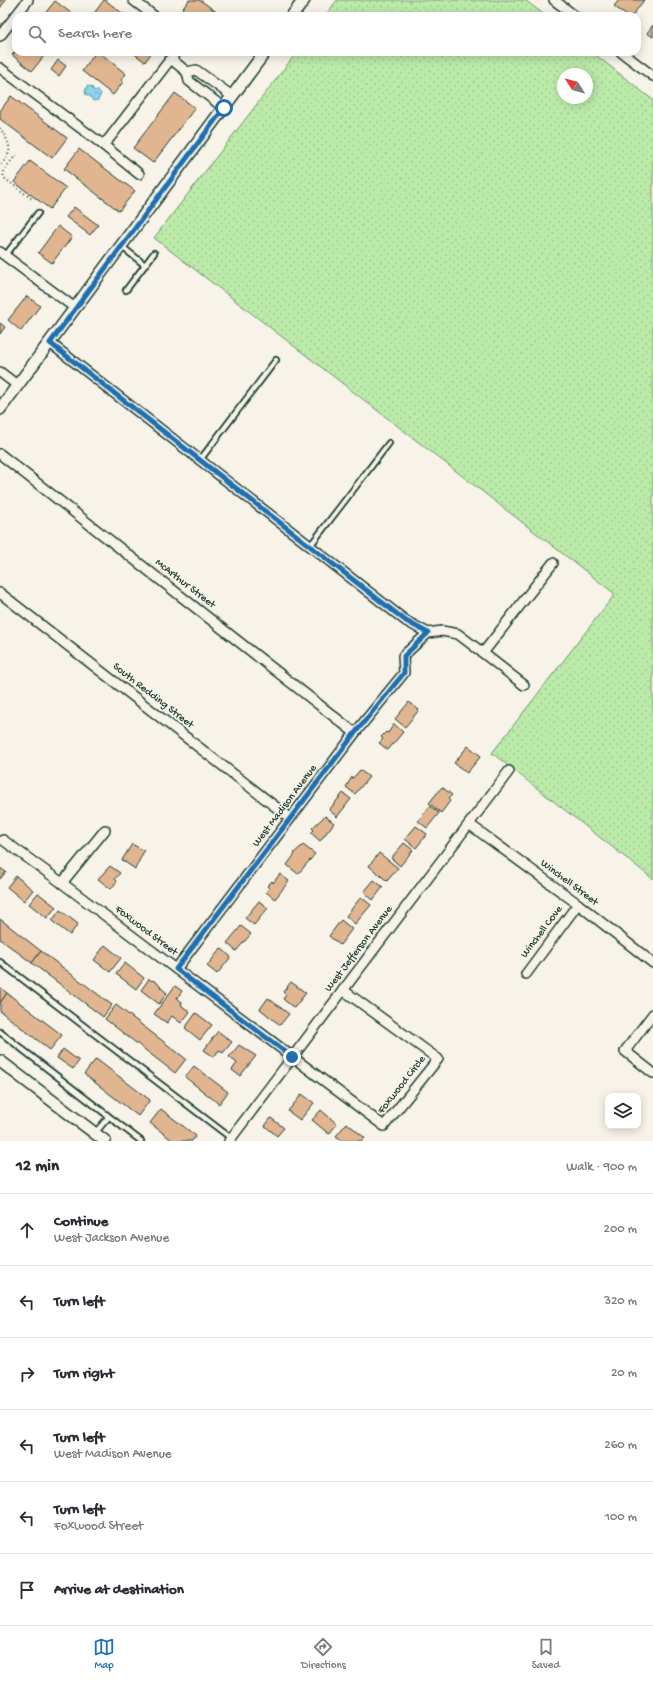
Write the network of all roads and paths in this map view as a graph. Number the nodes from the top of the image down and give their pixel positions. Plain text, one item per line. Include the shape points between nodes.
1 (28, 0) edge
2 (133, 0) edge
3 (304, 0) edge
4 (554, 0) edge
5 (19, 12) edge
6 (149, 12) edge
7 (295, 12) edge
8 (570, 12) edge
9 (12, 21) edge
10 (0, 36) edge
11 (173, 56) edge
12 (175, 56) edge
13 (262, 56) edge
14 (626, 56) edge
15 (0, 68) edge
16 (187, 72) junction
17 (653, 76) edge
18 (232, 96) junction
19 (224, 108) junction
20 (0, 128) edge
21 (102, 144) junction
22 (16, 155) dead end
23 (0, 165) edge
24 (6, 168) junction
25 (139, 174) dead end
26 (32, 199) dead end
27 (38, 213) dead end
28 (121, 246) junction
29 (154, 253) dead end
30 (2, 254) edge
31 (144, 265) junction
32 (126, 290) dead end
33 (75, 308) junction
34 (50, 343) junction
35 (276, 360) dead end
36 (0, 372) edge
37 (18, 385) junction
38 (0, 408) edge
39 (389, 443) dead end
40 (0, 454) edge
41 (200, 460) junction
42 (310, 546) junction
43 (552, 563) dead end
44 (0, 593) edge
45 (428, 633) junction
46 (483, 653) junction
47 (524, 685) dead end
48 (355, 733) junction
49 (509, 771) dead end
50 (290, 818) junction
51 (469, 824) junction
52 (105, 830) dead end
53 (2, 840) dead end
54 (62, 883) junction
55 (578, 904) junction
56 (0, 962) edge
57 (653, 963) edge
58 (176, 969) junction
59 (526, 974) dead end
60 (343, 990) junction
61 (653, 1014) edge
62 (0, 1032) edge
63 (292, 1057) junction
64 (0, 1061) edge
65 (653, 1073) edge
66 (107, 1115) junction
67 (95, 1133) junction
68 (230, 1139) edge
69 (105, 1141) edge
70 (141, 1141) edge

1 - 5 street
2 - 6 street
3 - 7 street
4 - 8 street
9 - 10 street
11 - 21 street via 108,140
12 - 16 street
13 - 18 street
14 - 17 street
15 - 21 street
16 - 18 street via 196,70
16 - 19 street via 189,81
18 - 19 street
19 - 28 street
20 - 23 path via 9,149
21 - 25 street
22 - 24 path
23 - 24 path
24 - 26 path via 4,178
27 - 30 lane
28 - 31 lane
28 - 33 street
29 - 31 lane
30 - 33 street
31 - 32 lane
33 - 34 street
34 - 37 street
34 - 41 street
35 - 41 lane
36 - 37 street
37 - 38 street
39 - 42 lane
40 - 48 street, McArthur Street
41 - 42 street
42 - 45 street via 406,621
43 - 46 street
44 - 50 street, South Redding Street
45 - 46 street via 442,631 458,634
45 - 48 street, West Madison Avenue via 404,656 404,673
46 - 47 street
48 - 50 street, West Madison Avenue
49 - 51 street, West Jefferson Avenue
50 - 58 street, West Madison Avenue
51 - 55 street, Winchell Street
51 - 60 street, West Jefferson Avenue
52 - 54 street
53 - 54 street, Foxwood Street
54 - 58 street, Foxwood Street
55 - 57 street, Winchell Street
55 - 59 street, Winchell Cove
56 - 68 lane
58 - 63 street, Foxwood Street
60 - 63 street, West Jefferson Avenue
60 - 63 street, Foxwood Circle via 438,1059 384,1126
61 - 65 street via 625,1051
62 - 66 lane
63 - 68 street, West Jefferson Avenue
64 - 67 street
66 - 67 lane via 107,1119
66 - 70 lane
67 - 69 street

